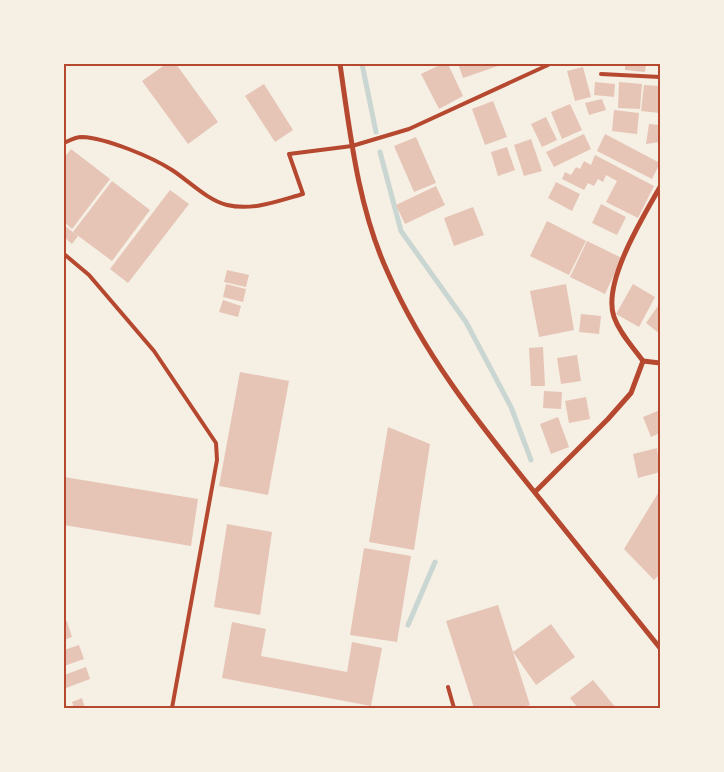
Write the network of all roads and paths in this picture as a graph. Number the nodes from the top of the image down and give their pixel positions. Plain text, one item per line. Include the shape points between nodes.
1 (340, 64) edge
2 (548, 65) dead end
3 (601, 74) dead end
4 (660, 77) edge
5 (64, 143) edge
6 (352, 146) junction
7 (660, 187) edge
8 (64, 254) edge
9 (644, 361) junction
10 (660, 363) edge
11 (535, 492) junction
12 (660, 648) edge
13 (448, 687) dead end
14 (172, 708) edge
15 (454, 708) edge

1 - 6 street
2 - 6 lane via 409,129
3 - 4 lane
5 - 6 lane via 77,137 89,138 138,152 171,169 210,197 242,207 303,194 289,154
6 - 11 street via 371,229 403,305 445,378
7 - 9 street via 623,262 611,299 619,330
8 - 14 lane via 89,276 154,351 216,443 217,460
9 - 10 street
9 - 11 street via 630,393 576,453
11 - 12 street
13 - 15 lane

